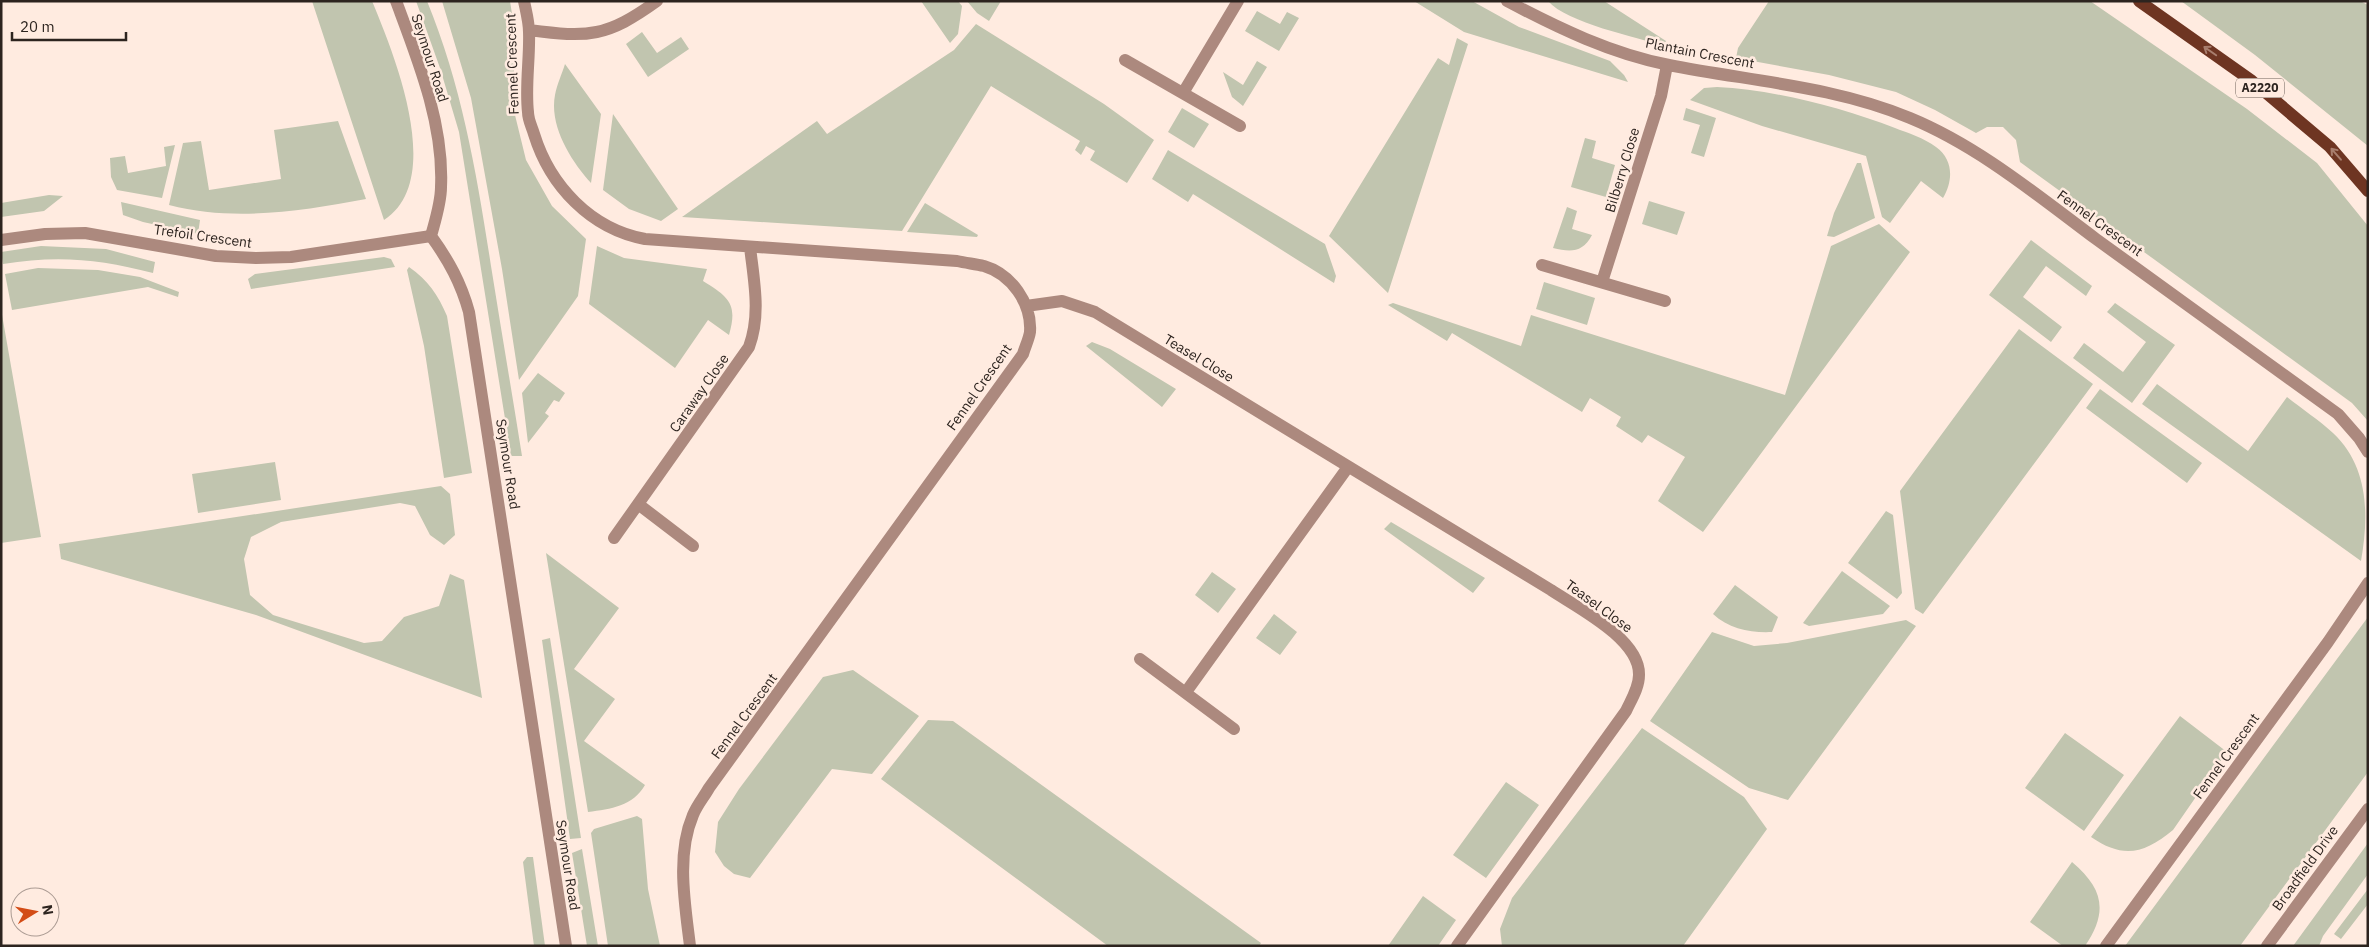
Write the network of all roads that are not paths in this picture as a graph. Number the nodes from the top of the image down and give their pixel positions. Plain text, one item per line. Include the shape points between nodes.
1 (396, 1) edge
2 (524, 1) edge
3 (657, 1) edge
4 (1238, 1) edge
5 (1507, 1) edge
6 (2139, 1) edge
7 (529, 30) junction
8 (1125, 60) dead end
9 (1667, 65) junction
10 (1778, 84) joint
11 (1183, 93) junction
12 (1240, 126) dead end
13 (2368, 190) edge
14 (431, 236) junction
15 (1, 240) edge
16 (750, 247) junction
17 (1542, 265) dead end
18 (1602, 282) junction
19 (1665, 301) dead end
20 (1026, 306) junction
21 (2368, 452) edge
22 (1348, 467) junction
23 (638, 504) junction
24 (614, 538) dead end
25 (693, 546) dead end
26 (2368, 583) edge
27 (1140, 659) dead end
28 (1186, 692) junction
29 (1234, 729) dead end
30 (2368, 809) edge
31 (566, 946) edge
32 (690, 946) edge
33 (1457, 946) edge
34 (2106, 946) edge
35 (2267, 946) edge

1 - 14 street, Seymour Road via 426,84 438,146 442,188
2 - 7 street, Fennel Crescent
3 - 7 street via 636,16 594,34 571,36
4 - 11 street
5 - 9 street, Plantain Crescent via 1555,26 1609,48
13 -> 6 main road, A2220 via 2330,147 2252,81
7 - 16 street, Fennel Crescent via 528,113 540,154 561,187 581,210 630,236
8 - 11 street
9 - 10 street, Plantain Crescent
9 - 18 street, Bilberry Close via 1661,96
10 - 21 street, Fennel Crescent via 1881,107 1942,132 1974,151 2338,414
11 - 12 street
14 - 15 street, Trefoil Crescent via 290,257 256,258 216,256 85,233
14 - 31 street, Seymour Road via 462,287 469,312
16 - 20 street, Fennel Crescent via 957,261 985,266 1003,274
16 - 23 street, Caraway Close via 757,304 755,330 749,347
17 - 18 street
18 - 19 street
20 - 22 street, Teasel Close via 1062,302 1095,312
20 - 32 street, Fennel Crescent via 1030,332 1023,354 709,788 693,815 683,865
22 - 28 street
22 - 33 street, Teasel Close via 1588,614 1628,646 1636,657 1640,675 1626,711
23 - 24 street, Caraway Close
23 - 25 street
26 - 34 street, Fennel Crescent
27 - 28 street
28 - 29 street
30 - 35 street, Broadfield Drive

